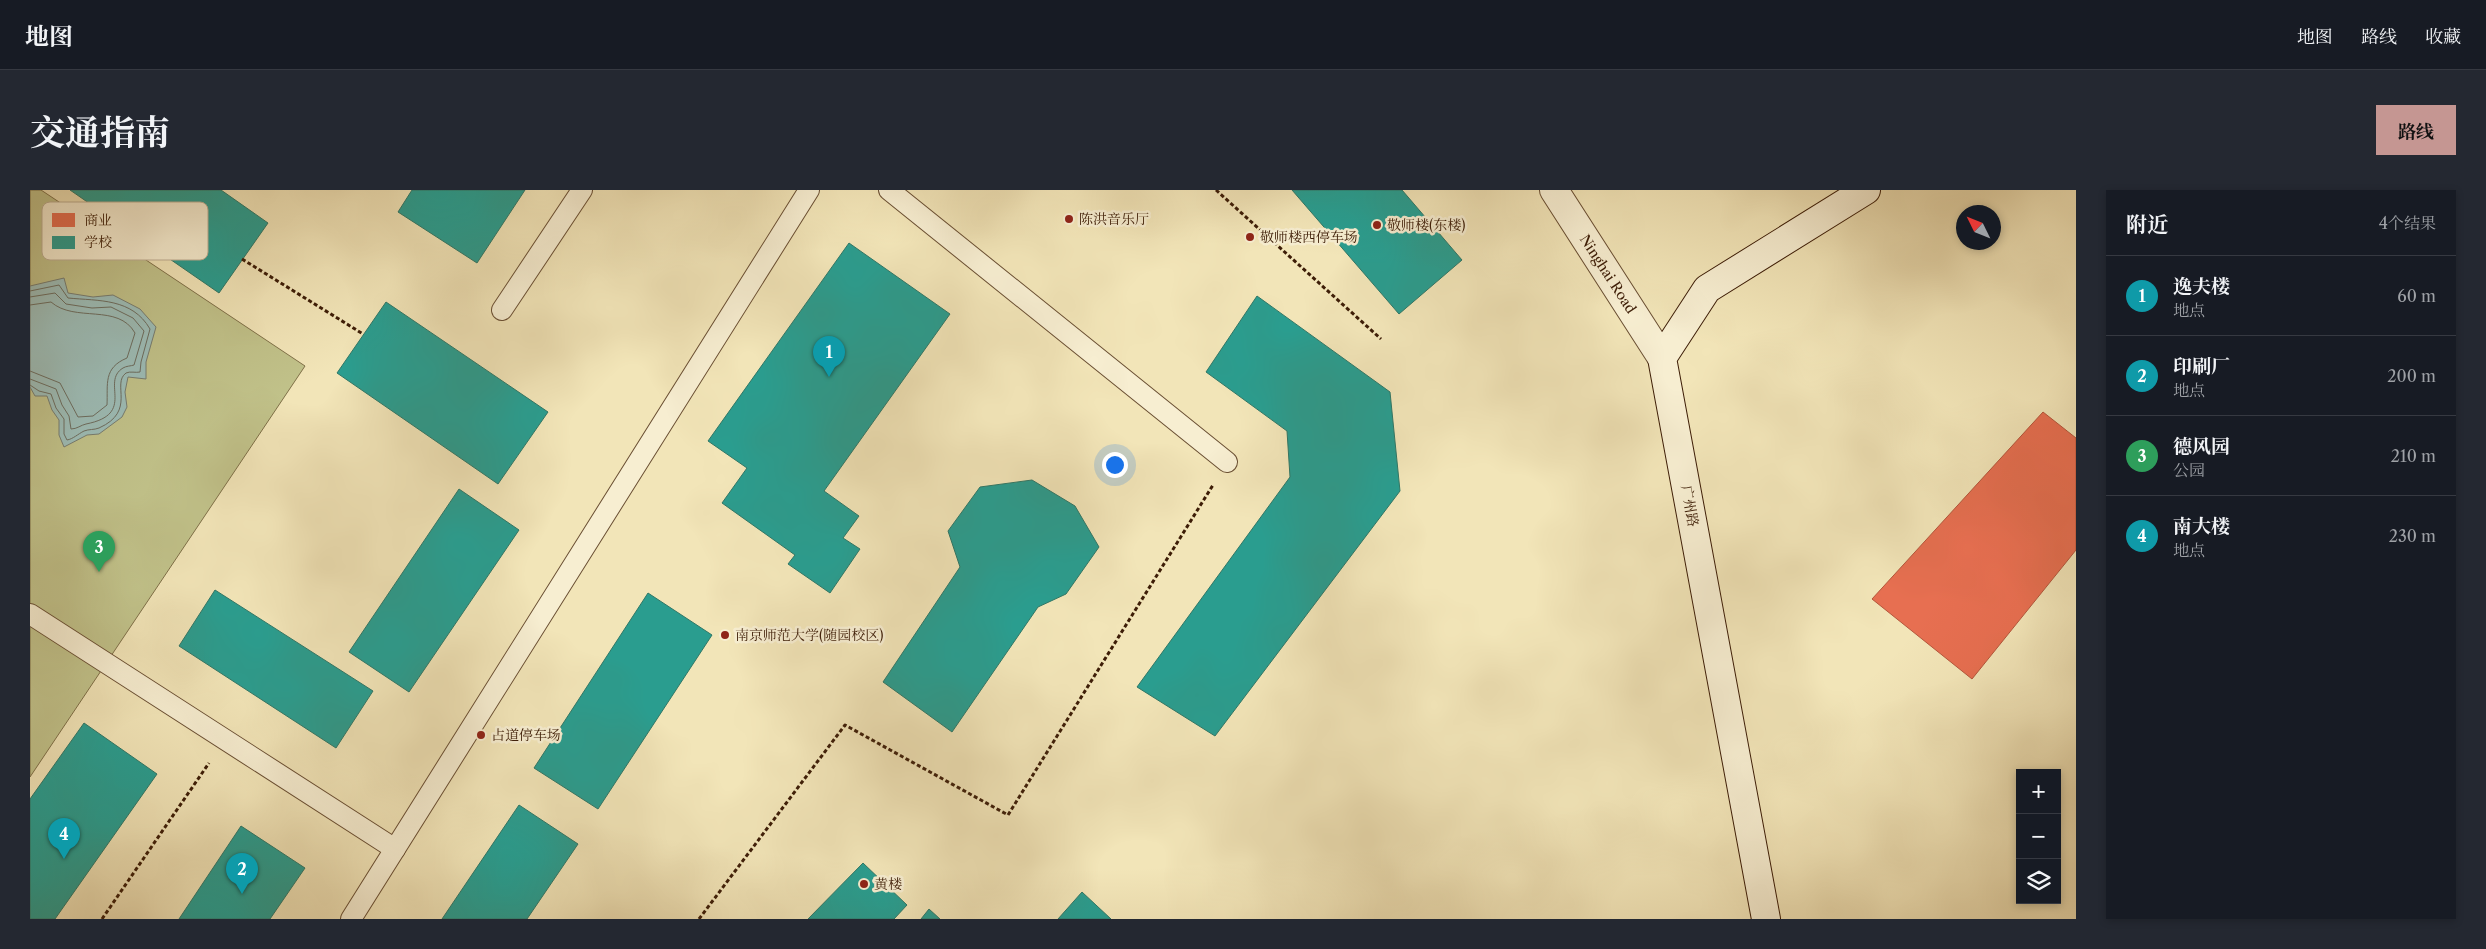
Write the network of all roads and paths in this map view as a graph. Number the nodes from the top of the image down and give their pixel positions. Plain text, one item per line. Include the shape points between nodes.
1 (582, 190) edge
2 (809, 190) edge
3 (889, 190) edge
4 (1216, 190) edge
5 (1554, 190) edge
6 (1866, 190) edge
7 (242, 259) dead end
8 (502, 310) dead end
9 (363, 334) dead end
10 (1381, 338) dead end
11 (1662, 358) junction
12 (1227, 462) joint
13 (30, 614) edge
14 (225, 740) junction
15 (395, 849) junction
16 (102, 919) edge
17 (351, 919) edge
18 (699, 919) edge
19 (1766, 919) edge

1 - 8 lane
2 - 15 lane
3 - 12 lane
4 - 10 path
5 - 11 main road, Ninghai Road
6 - 11 main road via 1707,288
7 - 9 path
11 - 19 main road, 广州路
12 - 18 path via 1008,815 845,725
13 - 14 lane
14 - 15 lane
14 - 16 path
15 - 17 lane

